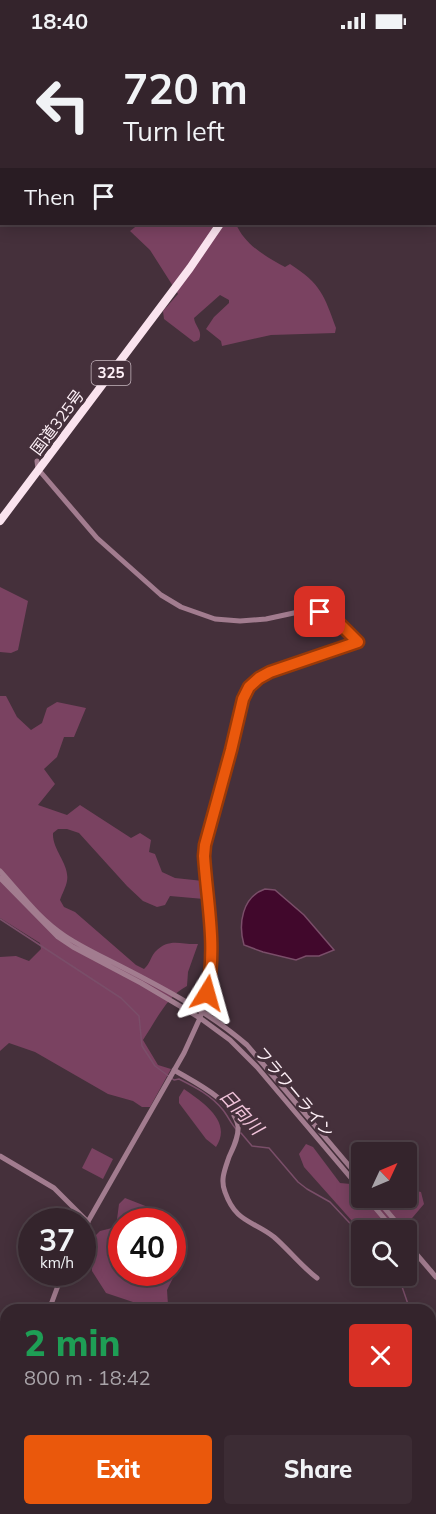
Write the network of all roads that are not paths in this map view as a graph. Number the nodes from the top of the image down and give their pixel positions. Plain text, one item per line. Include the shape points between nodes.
1 (214, 225) edge
2 (219, 225) edge
3 (37, 465) junction
4 (0, 514) edge
5 (0, 521) edge
6 (0, 871) edge
7 (0, 878) edge
8 (201, 1015) junction
9 (173, 1072) junction
10 (0, 1156) edge
11 (351, 1168) edge
12 (351, 1178) edge
13 (74, 1208) edge
14 (96, 1208) edge
15 (375, 1208) edge
16 (384, 1208) edge
17 (386, 1220) edge
18 (395, 1220) edge
19 (417, 1254) edge
20 (436, 1277) edge
21 (317, 1278) dead end
22 (58, 1286) edge
23 (51, 1304) edge

1 - 3 highway, 国道325号 / 325
2 - 3 highway, 国道325号 / 325 via 184,277
3 - 4 highway, 国道325号 / 325
3 - 5 highway, 国道325号 / 325
3 - 8 street via 97,538 181,608 215,619 240,621 320,612 337,621 358,642 270,672 254,681 246,692 205,845 212,956
6 - 8 street via 67,938 153,983
7 - 8 street via 58,937
8 - 9 street
8 - 11 street, フラワーライン via 225,1027 247,1045
8 - 12 street, フラワーライン via 241,1049
9 - 14 street
9 - 21 street via 213,1094 237,1125 238,1134 222,1180 232,1208 243,1220 275,1239
10 - 13 street via 54,1188
15 - 17 street
16 - 18 street
19 - 20 street
22 - 23 street

